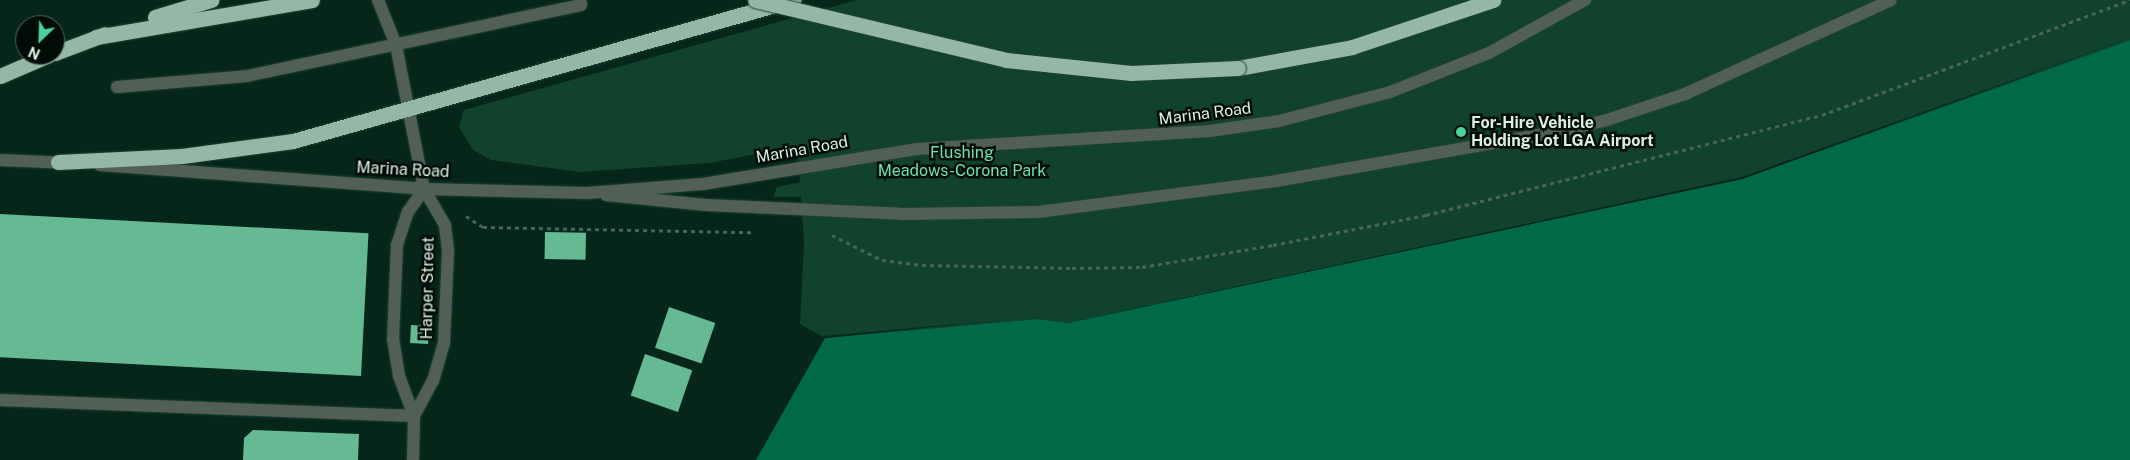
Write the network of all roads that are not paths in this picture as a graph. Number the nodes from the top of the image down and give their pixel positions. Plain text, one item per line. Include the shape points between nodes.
1 (211, 0) edge
2 (312, 0) edge
3 (378, 0) edge
4 (580, 0) edge
5 (755, 0) edge
6 (793, 0) edge
7 (1493, 0) edge
8 (1584, 0) edge
9 (1891, 0) edge
10 (96, 37) junction
11 (396, 45) junction
12 (65, 49) edge
13 (26, 65) edge
14 (0, 76) edge
15 (117, 88) dead end
16 (408, 110) junction
17 (0, 160) edge
18 (58, 162) junction
19 (424, 189) junction
20 (587, 193) junction
21 (0, 400) edge
22 (414, 416) junction
23 (413, 460) edge

1 - 10 highway
2 - 10 highway
3 - 11 street
4 - 11 street via 581,5
5 - 7 highway, bridge via 1006,60 1131,73 1238,68 1352,47
6 - 16 highway
8 - 20 street, Marina Road via 1537,29 1439,74 1335,108 1278,121 1144,138 918,149 703,184
9 - 20 street via 1685,94 1557,132 1276,181 1038,212 901,214 706,205
10 - 12 highway
11 - 15 street via 246,76
11 - 16 street
13 - 14 highway
16 - 18 highway via 260,148 182,156
16 - 19 street
17 - 18 street, Marina Road
18 - 19 street, Marina Road
19 - 20 street, Marina Road
19 - 22 street, Harper Street via 408,212 397,246 395,359
19 - 22 street, Harper Street via 445,225 446,306 440,363
21 - 22 street
22 - 23 street, Harper Street

